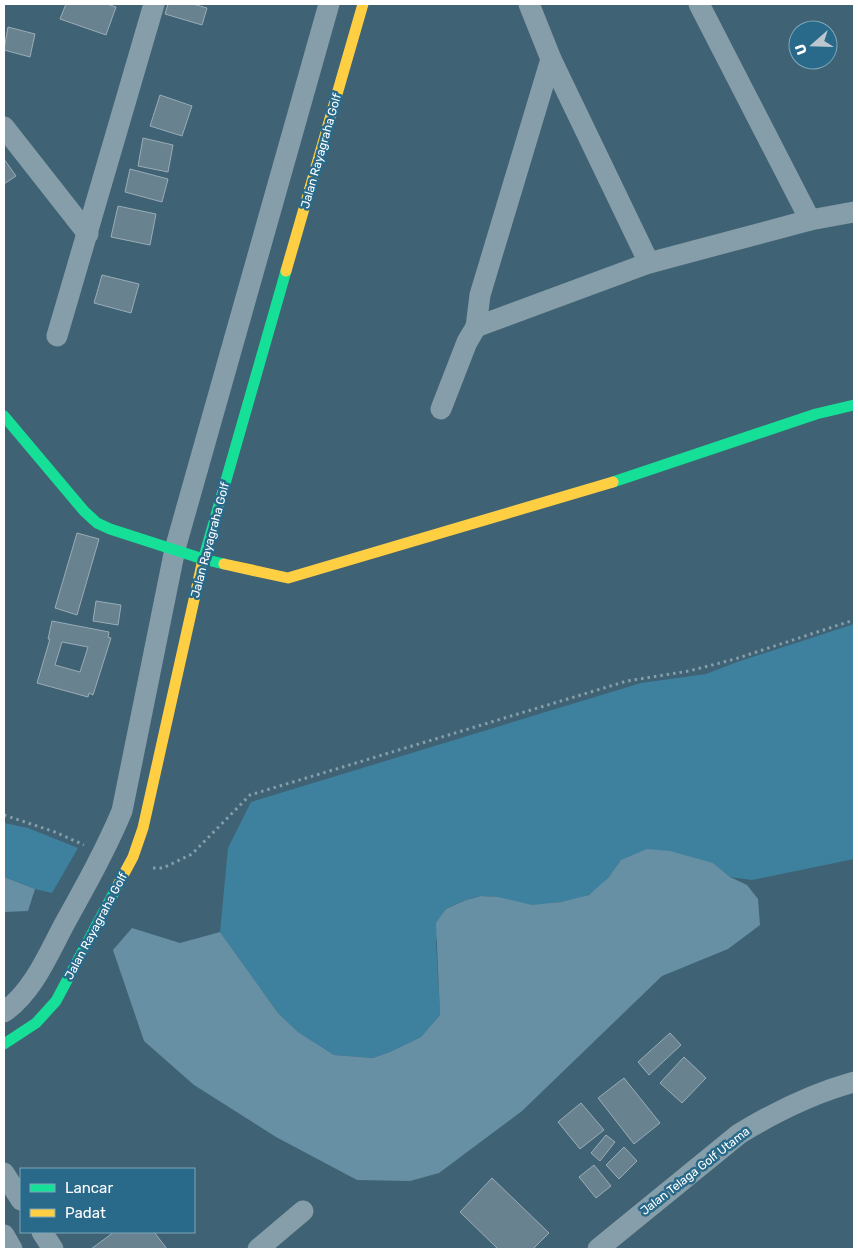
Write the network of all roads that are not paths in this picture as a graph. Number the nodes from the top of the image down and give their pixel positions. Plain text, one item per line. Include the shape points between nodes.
1 (154, 4) edge
2 (329, 4) edge
3 (363, 4) edge
4 (529, 4) edge
5 (699, 4) edge
6 (551, 59) junction
7 (4, 127) edge
8 (854, 212) edge
9 (810, 220) junction
10 (88, 234) junction
11 (649, 264) junction
12 (476, 327) junction
13 (57, 336) dead end
14 (854, 405) edge
15 (441, 408) dead end
16 (4, 416) edge
17 (175, 550) junction
18 (204, 559) junction
19 (4, 1012) edge
20 (4, 1044) edge
21 (854, 1082) edge
22 (4, 1173) edge
23 (20, 1198) edge
24 (303, 1211) dead end
25 (43, 1233) edge
26 (4, 1235) edge
27 (12, 1249) edge
28 (54, 1249) edge
29 (258, 1249) edge
30 (598, 1249) edge

1 - 10 street
2 - 17 street
3 - 18 street, Jalan Rayagraha Golf
4 - 6 street
5 - 9 street
6 - 11 street
6 - 12 street via 480,295
7 - 10 street
8 - 9 street
9 - 11 street
10 - 13 street
11 - 12 street
12 - 15 street
14 - 18 street via 816,414 616,481 288,578
16 - 17 street via 84,512 97,523
17 - 18 street
17 - 19 street via 122,811 32,983
18 - 20 street, Jalan Rayagraha Golf via 143,828 133,857 56,1001 36,1023
21 - 30 street, Jalan Telaga Golf Utama via 829,1089 761,1120 739,1134
22 - 23 street
24 - 29 street
25 - 28 street
26 - 27 street

